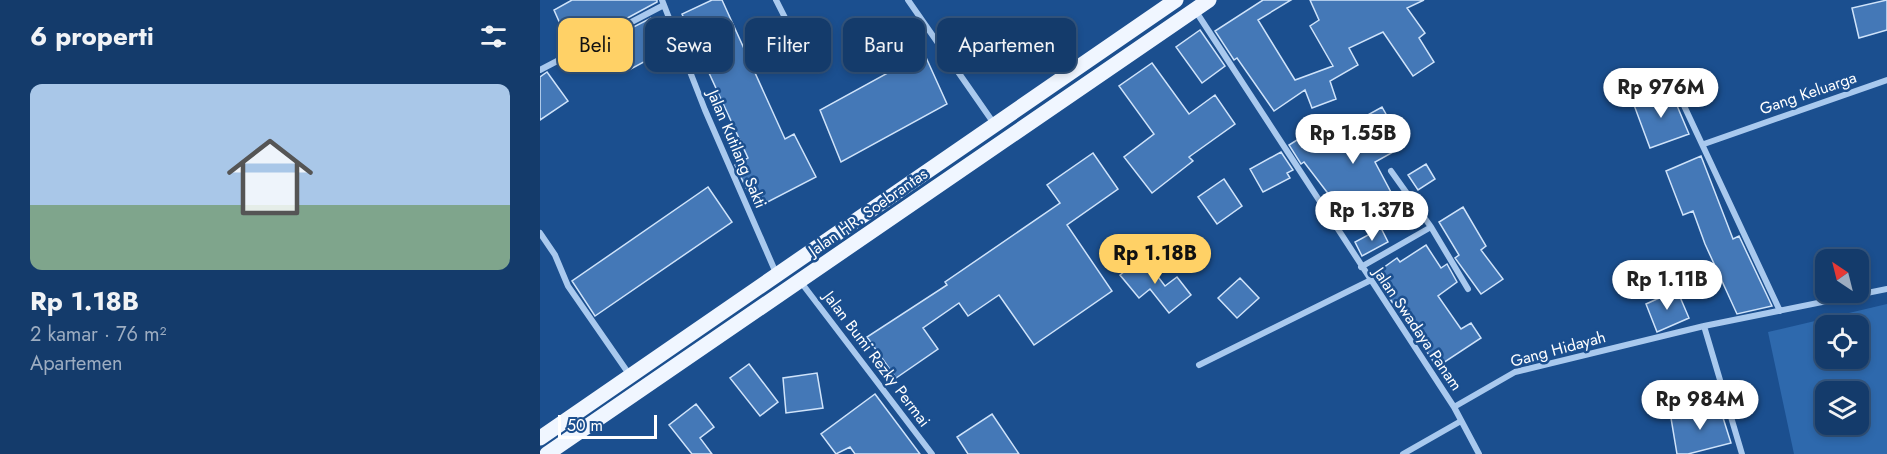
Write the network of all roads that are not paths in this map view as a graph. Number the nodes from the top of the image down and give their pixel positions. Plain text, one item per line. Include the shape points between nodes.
1 (776, 0) edge
2 (908, 0) edge
3 (1176, 0) edge
4 (1209, 0) edge
5 (662, 3) edge
6 (1194, 10) junction
7 (785, 18) edge
8 (540, 70) edge
9 (1887, 80) edge
10 (1678, 95) dead end
11 (995, 125) junction
12 (1704, 144) junction
13 (1391, 171) dead end
14 (894, 195) junction
15 (904, 208) junction
16 (1431, 227) junction
17 (540, 233) edge
18 (1361, 267) junction
19 (777, 275) junction
20 (800, 280) junction
21 (1371, 280) junction
22 (1468, 289) dead end
23 (1887, 289) edge
24 (1780, 311) junction
25 (1704, 326) junction
26 (1199, 365) dead end
27 (630, 376) junction
28 (1454, 407) junction
29 (1461, 421) junction
30 (540, 438) edge
31 (547, 454) edge
32 (932, 454) edge
33 (1403, 454) edge
34 (1479, 454) edge
35 (1742, 454) edge

1 - 7 street
2 - 11 street
3 - 11 main road, Jalan HR. Soebrantas
4 - 6 main road, Jalan HR. Soebrantas
5 - 8 street
5 - 19 street, Jalan Kutilang Sakti
6 - 15 main road, Jalan HR. Soebrantas
6 - 18 street, Jalan Swadaya Panam
9 - 12 street, Gang Keluarga
10 - 12 street
11 - 14 main road, Jalan HR. Soebrantas
12 - 24 street
13 - 16 street
14 - 15 main road
14 - 19 main road, Jalan HR. Soebrantas
15 - 20 main road, Jalan HR. Soebrantas
16 - 18 street
16 - 22 street
17 - 27 street via 568,286
18 - 21 street, Jalan Swadaya Panam
19 - 27 main road, Jalan HR. Soebrantas
20 - 31 main road, Jalan HR. Soebrantas
20 - 32 street, Jalan Bumi Rezky Permai
21 - 26 street
21 - 28 street, Jalan Swadaya Panam
23 - 24 street, Gang Hidayah
24 - 25 street, Gang Hidayah
25 - 28 street, Gang Hidayah via 1515,372
25 - 35 street
27 - 30 main road, Jalan HR. Soebrantas
28 - 29 street, Jalan Swadaya Panam
29 - 33 street
29 - 34 street, Jalan Swadaya Panam

